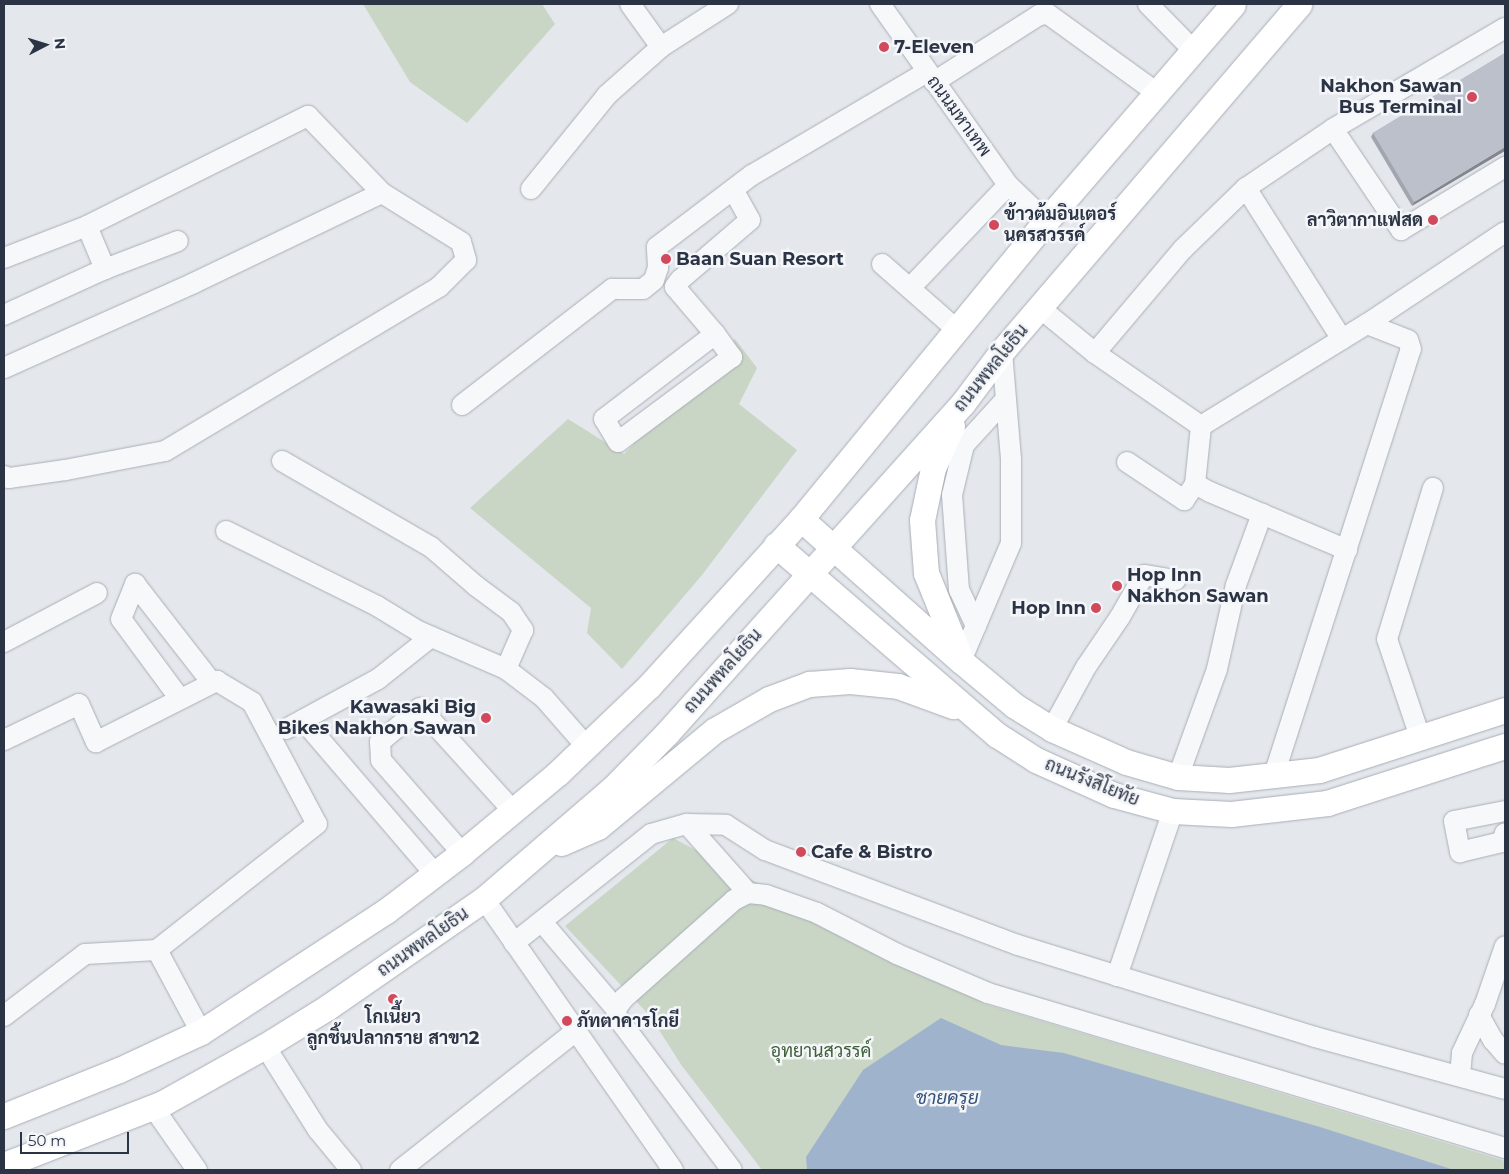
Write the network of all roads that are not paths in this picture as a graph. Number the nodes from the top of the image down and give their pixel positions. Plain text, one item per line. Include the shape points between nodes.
1 (630, 4) edge
2 (728, 4) edge
3 (880, 4) edge
4 (1148, 4) edge
5 (1299, 4) edge
6 (1225, 7) edge
7 (1505, 28) edge
8 (661, 47) junction
9 (1194, 50) junction
10 (930, 77) junction
11 (1157, 93) junction
12 (1334, 129) junction
13 (1505, 167) edge
14 (1008, 185) junction
15 (1246, 188) junction
16 (531, 189) dead end
17 (733, 189) junction
18 (382, 194) junction
19 (1046, 221) junction
20 (87, 226) junction
21 (1504, 237) edge
22 (178, 241) dead end
23 (4, 258) edge
24 (882, 264) dead end
25 (106, 269) junction
26 (910, 288) junction
27 (1040, 308) junction
28 (4, 315) edge
29 (1368, 324) junction
30 (957, 330) junction
31 (715, 334) junction
32 (1342, 339) junction
33 (1002, 351) junction
34 (1095, 353) junction
35 (4, 368) edge
36 (1006, 399) junction
37 (963, 402) junction
38 (462, 405) dead end
39 (1201, 426) junction
40 (282, 461) dead end
41 (1127, 462) dead end
42 (4, 476) edge
43 (1195, 484) junction
44 (1433, 488) dead end
45 (1262, 514) junction
46 (801, 519) junction
47 (226, 531) dead end
48 (776, 545) junction
49 (834, 549) junction
50 (1346, 550) junction
51 (809, 574) junction
52 (1176, 580) dead end
53 (97, 593) dead end
54 (976, 626) junction
55 (431, 637) junction
56 (4, 642) edge
57 (962, 662) junction
58 (506, 670) junction
59 (212, 684) junction
60 (81, 694) dead end
61 (180, 699) junction
62 (1505, 710) edge
63 (967, 711) junction
64 (4, 729) edge
65 (1052, 730) junction
66 (1420, 737) junction
67 (4, 740) edge
68 (586, 746) junction
69 (1505, 746) edge
70 (1274, 774) junction
71 (1178, 777) junction
72 (513, 811) junction
73 (1173, 811) junction
74 (1505, 811) edge
75 (687, 824) junction
76 (1505, 834) edge
77 (542, 851) junction
78 (462, 853) junction
79 (435, 874) junction
80 (748, 893) junction
81 (484, 899) junction
82 (542, 922) junction
83 (514, 943) junction
84 (1505, 946) edge
85 (157, 950) junction
86 (1117, 976) junction
87 (616, 1008) junction
88 (1480, 1015) junction
89 (4, 1016) edge
90 (576, 1031) junction
91 (201, 1032) junction
92 (265, 1046) junction
93 (1505, 1054) edge
94 (1460, 1076) junction
95 (1505, 1089) edge
96 (153, 1107) junction
97 (4, 1116) edge
98 (1505, 1148) edge
99 (4, 1165) edge
100 (197, 1170) edge
101 (351, 1170) edge
102 (400, 1170) edge
103 (673, 1170) edge
104 (732, 1170) edge

1 - 8 street
2 - 8 street
3 - 10 street, ถนนมหาเทพ
4 - 9 street
5 - 27 main road, ถนนพหลโยธิน
6 - 9 main road
7 - 12 street
8 - 16 street via 607,94
9 - 11 main road
10 - 11 street via 1039,15 1048,14
10 - 14 street, ถนนมหาเทพ
10 - 17 street via 752,175
11 - 19 main road
12 - 13 street via 1401,230
12 - 15 street
14 - 19 street, ถนนมหาเทพ
14 - 26 street
15 - 32 street
15 - 34 street via 1183,249
17 - 31 street via 750,220 675,287
17 - 38 street via 657,248 658,268 654,280 643,289 612,289
18 - 20 street via 308,116
18 - 35 street
18 - 42 street via 461,242 466,260 439,287 165,451 64,470
19 - 30 main road
20 - 23 street
20 - 25 street
21 - 29 street
22 - 25 street
24 - 26 street
25 - 28 street
26 - 30 street
27 - 33 main road, ถนนพหลโยธิน
27 - 34 street
29 - 32 street
29 - 50 street via 1408,340 1410,349
30 - 46 main road
31 - 31 street via 604,419 618,442 732,357
32 - 39 street
33 - 36 street
33 - 37 main road, ถนนพหลโยธิน
34 - 39 street
36 - 54 street via 1011,459 1011,543
36 - 54 street via 964,445 952,495 959,590
37 - 49 main road, ถนนพหลโยธิน
37 - 57 main road via 934,468 922,520 926,573
39 - 43 street
40 - 58 street via 431,547 510,612 523,630
41 - 43 street via 1184,500
43 - 45 street
44 - 66 street via 1387,638
45 - 50 street
45 - 71 street via 1236,585 1217,669
46 - 48 main road
46 - 49 main road, ถนนรังสิโยทัย
47 - 55 street via 377,606
48 - 51 main road, ถนนรังสิโยทัย
48 - 68 main road via 649,686
49 - 51 main road, ถนนพหลโยธิน
49 - 57 main road, ถนนรังสิโยทัย
50 - 70 street
51 - 63 main road, ถนนรังสิโยทัย
51 - 77 main road, ถนนพหลโยธิน via 668,733 613,788
52 - 65 street via 1144,575 1086,667
53 - 56 street
54 - 57 street
55 - 58 street
55 - 79 street via 378,679 294,724
57 - 65 main road, ถนนรังสิโยทัย via 1015,706
58 - 68 street via 544,698
59 - 61 street
59 - 61 street via 135,584 121,618
59 - 85 street via 217,681 252,702 317,824
60 - 64 street
61 - 67 street via 96,742 79,704
62 - 66 main road, ถนนรังสิโยทัย
63 - 73 main road, ถนนรังสิโยทัย via 1036,760 1114,795
63 - 77 main road via 898,686 850,681 809,684 769,699 715,730 598,827
65 - 71 main road, ถนนรังสิโยทัย via 1126,762
66 - 70 main road, ถนนรังสิโยทัย via 1319,770
68 - 72 main road
69 - 73 main road, ถนนรังสิโยทัย via 1327,803 1231,814
70 - 71 main road, ถนนรังสิโยทัย via 1230,780
72 - 78 main road
72 - 78 street via 420,708 380,742 381,760
73 - 86 street
74 - 76 street via 1454,821 1460,852 1502,842
75 - 80 street
75 - 82 street via 651,834
75 - 86 street via 726,825 764,850 1018,945
77 - 81 main road, ถนนพหลโยธิน
78 - 79 main road
79 - 91 main road via 355,932
80 - 87 street via 734,900 623,998
80 - 98 street via 766,895 816,913 897,954 988,993
81 - 83 street
81 - 92 main road, ถนนพหลโยธิน
82 - 83 street
82 - 87 street
83 - 90 street
84 - 88 street
85 - 89 street via 85,954
85 - 91 street
86 - 94 street via 1315,1037
87 - 104 street via 617,1017
88 - 93 street via 1493,1040
88 - 94 street via 1462,1053
90 - 102 street
90 - 103 street
91 - 97 main road via 119,1070
92 - 96 main road, ถนนพหลโยธิน
92 - 101 street via 318,1130
94 - 95 street
96 - 99 main road, ถนนพหลโยธิน
96 - 100 street

